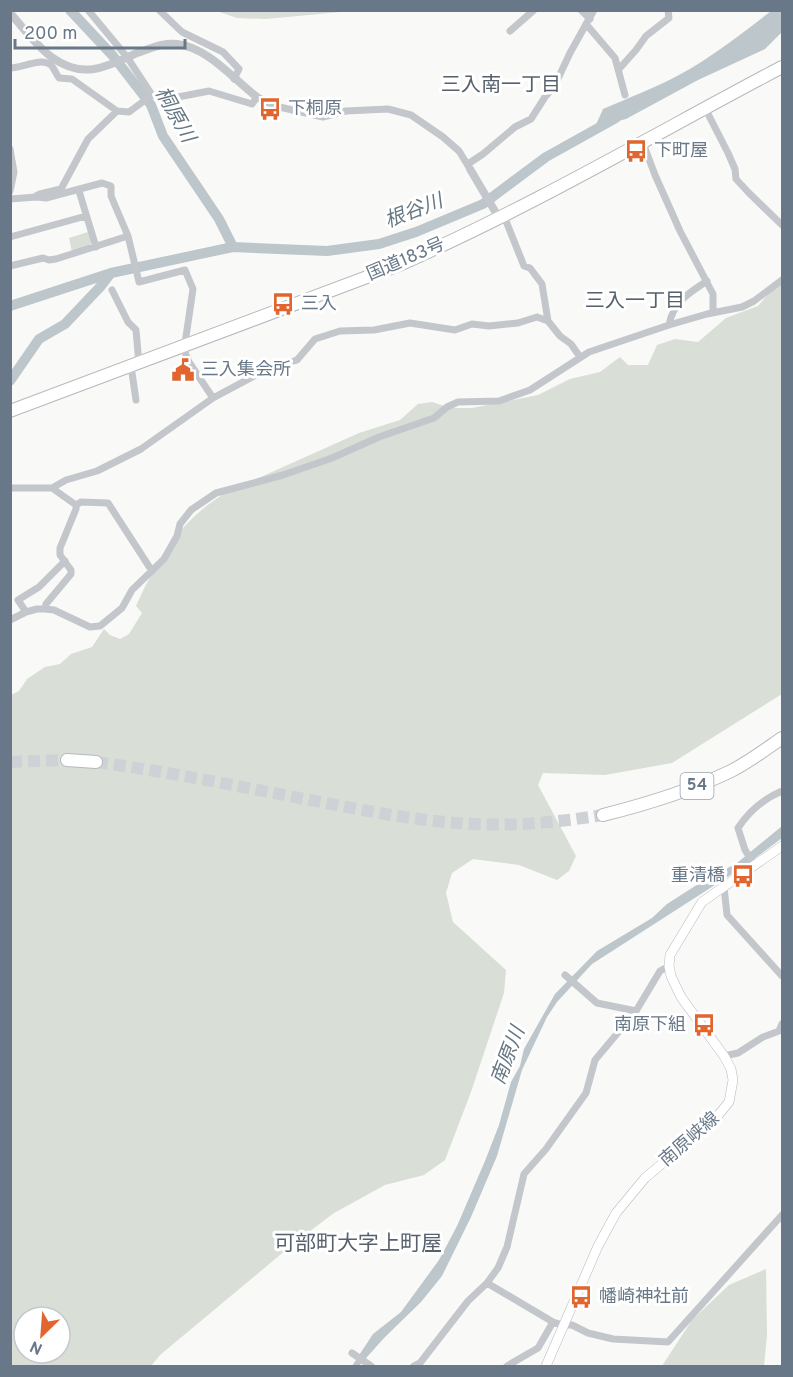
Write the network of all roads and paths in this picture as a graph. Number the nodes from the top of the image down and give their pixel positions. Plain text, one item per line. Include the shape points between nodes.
1 (88, 10) edge
2 (159, 10) edge
3 (534, 10) edge
4 (581, 10) edge
5 (594, 10) edge
6 (668, 10) edge
7 (10, 12) edge
8 (588, 21) junction
9 (510, 31) dead end
10 (125, 58) junction
11 (783, 67) edge
12 (10, 68) edge
13 (73, 68) junction
14 (619, 69) junction
15 (72, 79) junction
16 (234, 79) junction
17 (625, 95) dead end
18 (151, 96) junction
19 (257, 97) junction
20 (705, 108) junction
21 (117, 111) junction
22 (644, 142) junction
23 (10, 149) edge
24 (469, 166) junction
25 (12, 171) edge
26 (10, 191) edge
27 (79, 191) junction
28 (36, 197) junction
29 (10, 199) edge
30 (86, 216) junction
31 (502, 217) junction
32 (783, 225) edge
33 (128, 236) junction
34 (10, 237) edge
35 (96, 247) junction
36 (10, 266) edge
37 (783, 280) edge
38 (707, 281) junction
39 (112, 291) dead end
40 (713, 312) junction
41 (548, 321) junction
42 (669, 325) junction
43 (186, 346) junction
44 (580, 357) junction
45 (135, 365) junction
46 (213, 398) junction
47 (136, 400) dead end
48 (10, 411) edge
49 (10, 488) edge
50 (52, 488) junction
51 (76, 505) junction
52 (65, 561) junction
53 (152, 570) junction
54 (45, 609) junction
55 (26, 612) junction
56 (10, 620) edge
57 (783, 738) edge
58 (68, 760) tunnel mouth
59 (96, 762) tunnel mouth
60 (783, 790) edge
61 (603, 815) tunnel mouth
62 (783, 846) edge
63 (754, 863) junction
64 (724, 886) junction
65 (669, 966) junction
66 (565, 975) dead end
67 (783, 976) edge
68 (636, 1011) junction
69 (783, 1024) edge
70 (724, 1056) junction
71 (783, 1215) edge
72 (487, 1283) junction
73 (558, 1324) junction
74 (352, 1353) dead end
75 (369, 1364) edge
76 (414, 1366) edge
77 (507, 1366) edge
78 (546, 1366) edge

1 - 10 street
2 - 16 street via 182,32 223,52 238,69
3 - 9 street
4 - 8 street
5 - 8 street
6 - 14 street via 669,18 646,36
7 - 13 street via 40,48
8 - 14 street
8 - 24 street via 554,87 531,119 514,127
10 - 13 street via 93,70
10 - 16 street via 160,45 178,44 212,59
10 - 18 street
11 - 20 highway, 国道183号
12 - 15 street via 40,62 52,67 59,78
13 - 15 street
14 - 17 street
15 - 21 street
16 - 19 street
18 - 19 street via 173,98 209,91 252,104
18 - 21 street via 129,111
19 - 24 street via 275,106 323,117 346,111 388,109 411,114 459,151
20 - 22 highway, 国道183号
20 - 32 street via 735,168 736,179
21 - 28 street via 88,139 61,189
22 - 31 highway, 国道183号
22 - 38 street via 677,224
23 - 25 street
24 - 31 street
25 - 26 street
27 - 28 street
27 - 30 street
27 - 33 street via 102,183 111,186 111,196
28 - 29 street
30 - 34 street
30 - 35 street
31 - 41 street via 524,266 542,284
31 - 43 highway, 国道183号 via 399,265
33 - 35 street
33 - 43 street via 139,281 185,270 193,290
35 - 36 street via 56,259
37 - 40 street via 754,302
38 - 40 street via 713,294
38 - 42 street via 680,301
39 - 45 street via 136,330
40 - 42 street
41 - 44 street
41 - 46 street via 537,317 518,323 472,324 455,330 410,322 374,330 340,331 315,339 297,360 267,369
42 - 44 street
43 - 45 highway, 国道183号
43 - 46 street via 189,362
44 - 53 street via 530,390 499,401 458,402 434,418 332,458 216,493 191,510 164,559
45 - 47 street
45 - 48 highway, 国道183号
46 - 50 street via 141,449
49 - 50 street
50 - 51 street
51 - 52 street via 60,548
51 - 53 street via 108,503
52 - 54 street via 70,574
52 - 55 street via 39,587 18,600
53 - 54 street via 132,590 122,608 100,626 90,627
54 - 55 street
55 - 56 street
57 - 61 highway, 54 via 733,770 683,791
58 - 59 highway
60 - 63 street via 760,803 738,828
62 - 63 main road
63 - 64 main road
64 - 65 main road via 702,902 670,955
64 - 67 street via 727,915
65 - 68 street via 660,971
65 - 70 main road, 南原峡線 via 681,997
66 - 68 street via 597,1003
68 - 72 street via 595,1060 586,1094 524,1174 507,1247
69 - 70 street via 778,1031 738,1053
70 - 73 main road, 南原峡線 via 733,1080 729,1102 715,1119 627,1196
71 - 73 street via 668,1342 613,1339
72 - 73 street
72 - 76 street
73 - 77 street via 538,1348
73 - 78 main road, 南原峡線
74 - 75 street

